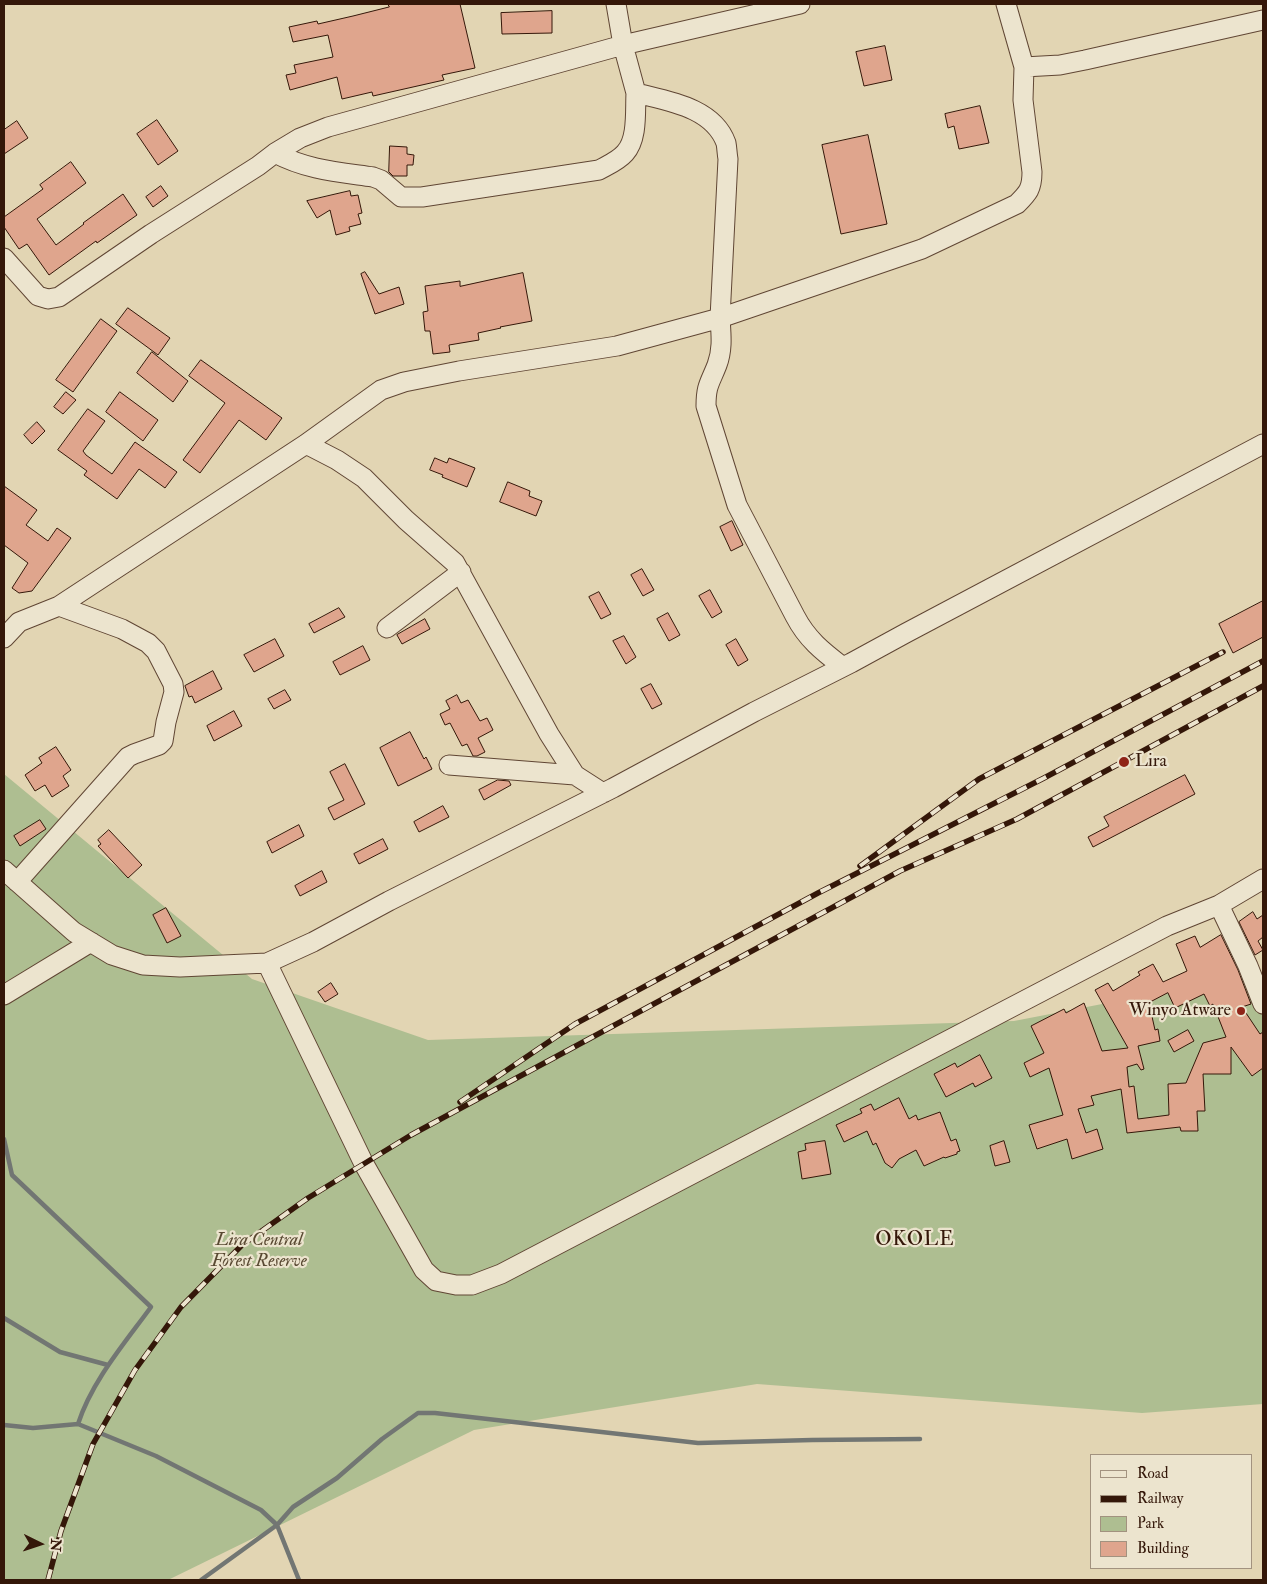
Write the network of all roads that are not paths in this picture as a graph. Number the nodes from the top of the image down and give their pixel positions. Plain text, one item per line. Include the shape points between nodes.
1 (616, 4) edge
2 (800, 4) edge
3 (1006, 4) edge
4 (1263, 20) edge
5 (623, 45) junction
6 (1024, 67) junction
7 (636, 93) junction
8 (276, 153) junction
9 (4, 258) edge
10 (720, 318) junction
11 (306, 444) junction
12 (1263, 444) edge
13 (461, 572) junction
14 (59, 606) junction
15 (12, 618) edge
16 (387, 628) dead end
17 (4, 638) edge
18 (842, 667) junction
19 (450, 765) dead end
20 (576, 775) junction
21 (603, 793) junction
22 (10, 876) edge
23 (1263, 879) edge
24 (1218, 905) junction
25 (91, 942) junction
26 (268, 963) junction
27 (4, 995) edge
28 (1263, 1004) edge

1 - 5 street
2 - 5 street
3 - 6 street
4 - 6 street via 1060,65
5 - 7 street
5 - 8 street via 328,127 300,138
6 - 10 street via 1023,100 1032,183 1017,204 922,249
7 - 8 street via 632,140 618,160 599,170 422,197 401,197 373,177 321,170 292,162
7 - 10 street via 697,111 715,125 726,142 728,159
8 - 9 street via 59,297 48,299 38,296
10 - 11 street via 617,346 404,382 381,390
10 - 18 street via 722,344 706,392 706,406 737,505 804,632
11 - 13 street via 364,478
11 - 14 street
12 - 18 street
13 - 16 street
13 - 20 street via 549,734
14 - 15 street
14 - 22 street via 122,629 148,643 173,684 174,692 163,741 128,757
15 - 17 street
18 - 21 street
19 - 20 street
20 - 21 street
21 - 26 street
22 - 25 street via 74,932
23 - 24 street
24 - 26 street via 1167,926 501,1274 472,1285 456,1286 436,1281 424,1270 364,1164
24 - 28 street
25 - 26 street via 112,955 143,965 180,967
25 - 27 street

